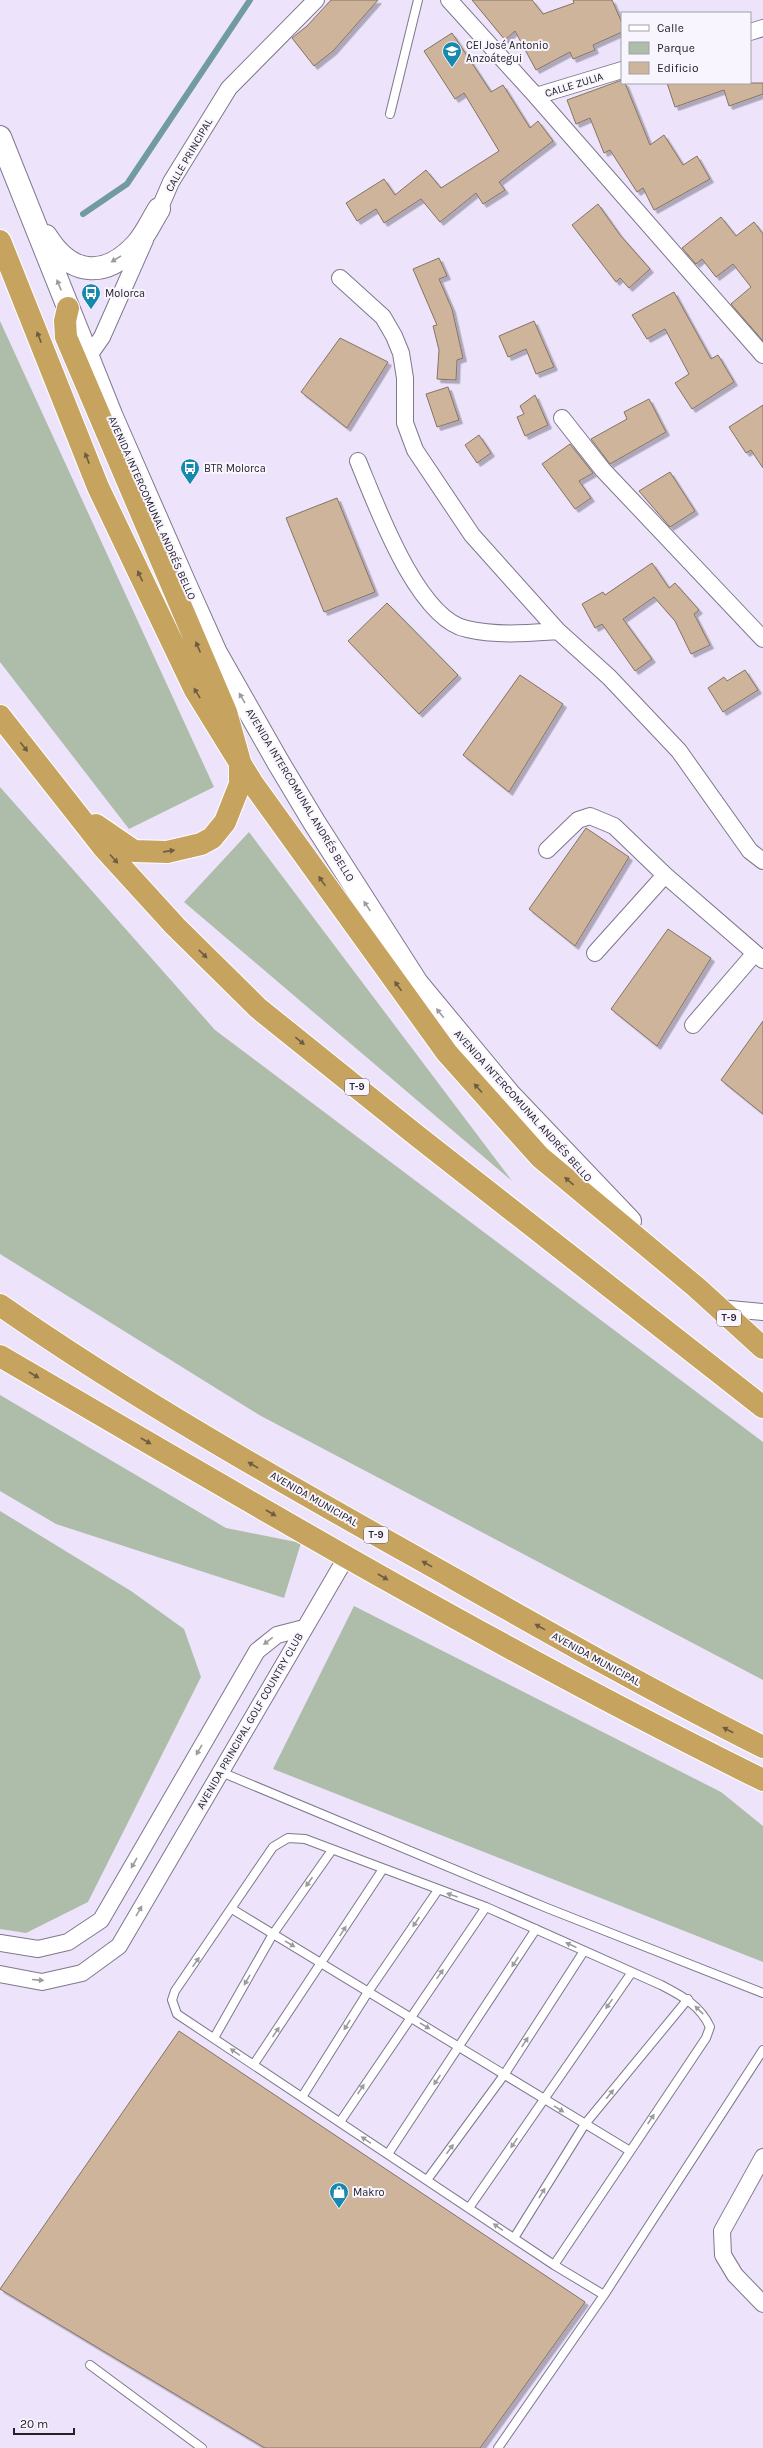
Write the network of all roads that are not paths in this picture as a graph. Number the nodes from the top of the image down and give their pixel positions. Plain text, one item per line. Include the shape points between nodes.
1 (316, 0) edge
2 (418, 0) edge
3 (449, 0) edge
4 (763, 28) edge
5 (751, 32) edge
6 (621, 70) edge
7 (536, 96) junction
8 (390, 114) dead end
9 (0, 137) edge
10 (28, 206) junction
11 (159, 209) junction
12 (0, 241) edge
13 (340, 278) dead end
14 (68, 308) junction
15 (763, 355) edge
16 (88, 357) junction
17 (562, 418) dead end
18 (358, 460) dead end
19 (558, 631) junction
20 (763, 639) edge
21 (0, 716) edge
22 (240, 762) junction
23 (65, 798) junction
24 (548, 850) dead end
25 (763, 861) edge
26 (665, 876) junction
27 (595, 953) dead end
28 (759, 957) edge
29 (692, 1026) dead end
30 (696, 1287) junction
31 (0, 1305) edge
32 (719, 1308) junction
33 (763, 1312) edge
34 (763, 1348) edge
35 (0, 1356) edge
36 (763, 1407) edge
37 (347, 1556) junction
38 (304, 1628) junction
39 (763, 1748) edge
40 (220, 1772) junction
41 (763, 1780) edge
42 (332, 1850) junction
43 (383, 1869) junction
44 (438, 1890) junction
45 (486, 1907) junction
46 (232, 1909) junction
47 (536, 1930) junction
48 (273, 1934) junction
49 (0, 1944) edge
50 (584, 1951) junction
51 (322, 1964) junction
52 (632, 1972) junction
53 (0, 1974) edge
54 (368, 1992) junction
55 (763, 1993) edge
56 (688, 1999) junction
57 (409, 2017) junction
58 (214, 2038) junction
59 (459, 2047) junction
60 (763, 2050) edge
61 (254, 2064) junction
62 (504, 2075) junction
63 (302, 2097) junction
64 (544, 2099) junction
65 (340, 2122) junction
66 (585, 2124) junction
67 (630, 2151) junction
68 (388, 2154) junction
69 (763, 2157) edge
70 (427, 2180) junction
71 (469, 2208) junction
72 (514, 2238) junction
73 (554, 2264) junction
74 (604, 2295) junction
75 (763, 2304) edge
76 (90, 2364) dead end
77 (202, 2448) edge
78 (498, 2448) edge

1 - 11 street, CALLE PRINCIPAL via 229,88 171,182
2 - 8 lane
3 - 7 street, CALLE ZULIA
4 - 5 street
6 - 7 street, CALLE ZULIA
7 - 15 street
9 - 10 main road, AVENIDA INTERCOMUNAL ANDRÉS BELLO / T-9
11 -> 10 main road via 138,244 103,267 86,269 64,258 52,246
14 -> 10 main road, AVENIDA INTERCOMUNAL ANDRÉS BELLO / T-9
11 - 16 street, CALLE PRINCIPAL via 102,337
22 -> 12 highway via 195,690 98,487
13 - 19 street via 384,317 394,336 401,353 405,378 405,422 415,450 472,535
14 - 16 main road, AVENIDA INTERCOMUNAL ANDRÉS BELLO / T-9
22 -> 14 highway via 226,712 66,337 65,320
30 -> 16 main road, AVENIDA INTERCOMUNAL ANDRÉS BELLO / T-9 via 535,1123 417,983 314,822 216,653
17 - 20 street via 602,470
18 - 19 street via 386,526 413,579 427,601 452,623 467,629 516,633
19 - 25 street via 609,677 679,751 750,850
21 -> 23 highway, T-9
23 -> 22 highway via 102,831 134,851 167,852 201,844 212,838 225,822 240,784
30 -> 22 highway via 540,1157 447,1053 344,913
23 -> 36 highway, T-9 via 103,847 175,926 258,1008
24 - 26 street via 578,820 590,816 614,826
26 - 27 street
26 - 28 street
28 - 29 street
30 - 32 highway, AVENIDA INTERCOMUNAL ANDRÉS BELLO / T-9
39 -> 31 highway, AVENIDA MUNICIPAL / T-9 via 681,1706 218,1445 38,1332
32 - 33 street
32 - 34 highway, AVENIDA INTERCOMUNAL ANDRÉS BELLO / T-9
35 -> 37 highway
37 - 38 street
37 -> 41 highway via 660,1729
38 - 40 street, AVENIDA PRINCIPAL GOLF COUNTRY CLUB
38 -> 49 street, AVENIDA PRINCIPAL GOLF COUNTRY CLUB via 277,1635 256,1651 101,1920 68,1942 38,1949
53 -> 40 street, AVENIDA PRINCIPAL GOLF COUNTRY CLUB via 42,1982 82,1973 119,1946
40 - 55 lane via 547,1908
42 - 43 lane
42 - 46 lane via 305,1839 288,1838 273,1847
42 -> 48 lane
43 - 44 lane
51 -> 43 lane
45 -> 44 lane
44 -> 54 lane
45 - 47 lane
57 -> 45 lane
46 - 48 lane
58 -> 46 lane via 178,2014 172,2000 175,1991
50 -> 47 lane
47 -> 59 lane
48 -> 51 lane
48 -> 58 lane
50 - 52 lane
62 -> 50 lane
51 - 54 lane
61 -> 51 lane
52 - 56 lane
52 -> 64 lane
54 - 57 lane
54 -> 63 lane
66 -> 56 lane
67 -> 56 lane via 706,2038 710,2027 705,2015
57 -> 59 lane
65 -> 57 lane
61 -> 58 lane
59 - 62 lane
59 -> 68 lane
60 - 74 lane
61 - 63 lane
62 - 64 lane
70 -> 62 lane
63 - 65 lane
64 -> 66 lane
64 -> 71 lane
68 -> 65 lane
66 - 67 lane
72 -> 66 lane
67 - 73 lane
68 - 70 lane
69 - 75 street via 722,2230 723,2255 735,2275
70 - 71 lane
72 -> 71 lane
72 - 73 lane
73 - 74 lane
74 - 78 lane
76 - 77 lane

